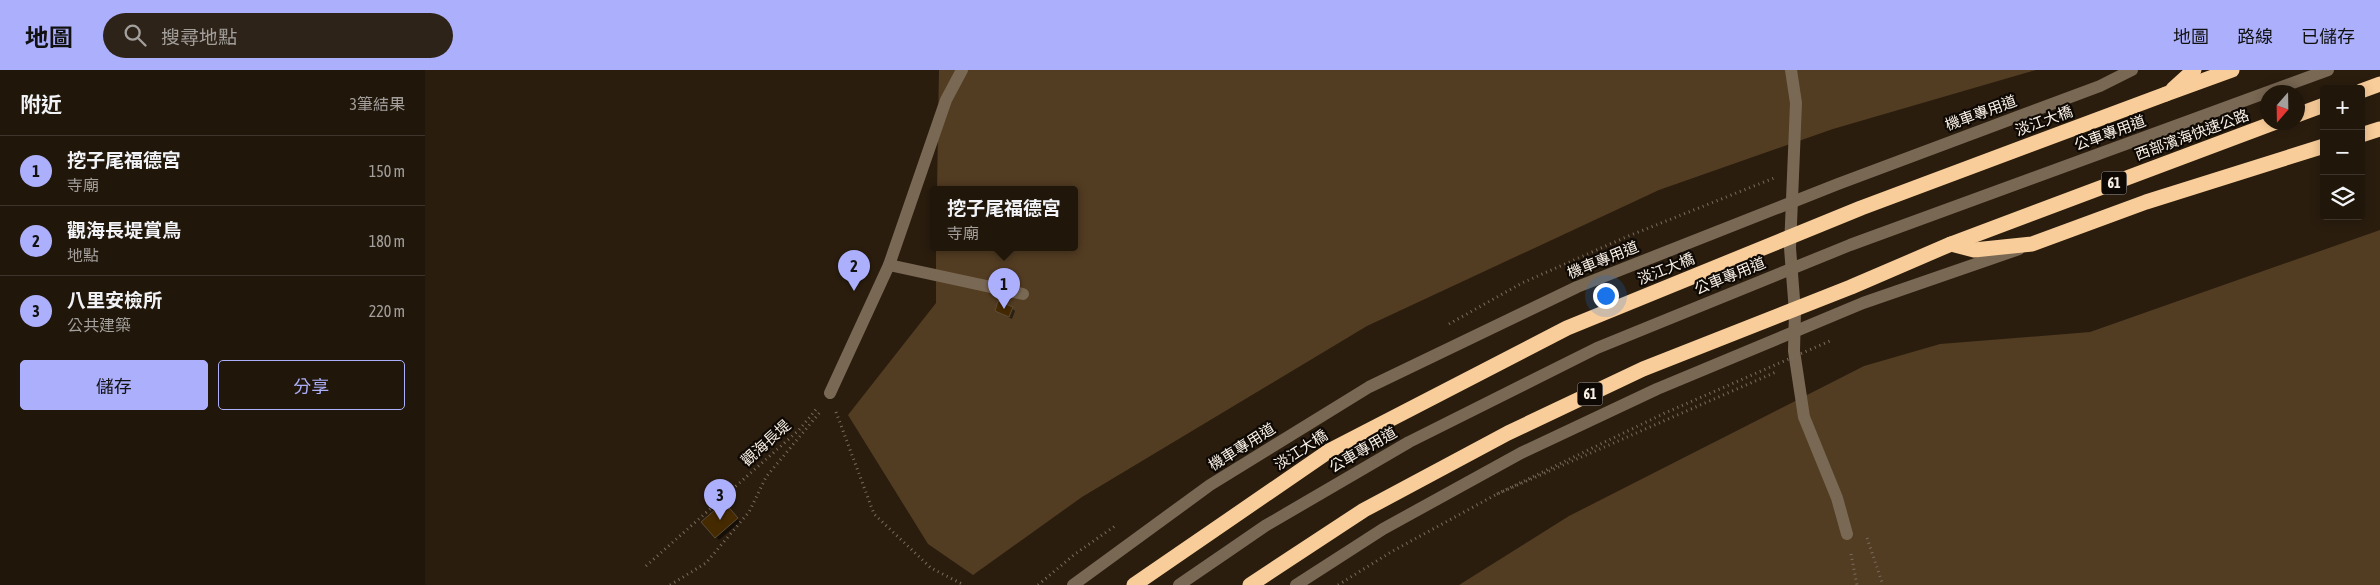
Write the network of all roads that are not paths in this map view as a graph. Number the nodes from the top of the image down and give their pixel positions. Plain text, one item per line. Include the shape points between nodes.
1 (962, 70) edge
2 (1791, 70) edge
3 (2132, 70) edge
4 (2194, 70) edge
5 (2232, 70) edge
6 (2328, 70) edge
7 (2380, 84) edge
8 (2365, 90) edge
9 (2166, 94) junction
10 (2320, 106) edge
11 (2305, 112) edge
12 (2260, 128) edge
13 (2380, 129) edge
14 (2380, 133) edge
15 (2365, 134) edge
16 (2365, 138) edge
17 (2320, 147) edge
18 (2320, 152) edge
19 (1951, 244) junction
20 (889, 265) junction
21 (1023, 294) dead end
22 (830, 394) road end
23 (1847, 534) road end
24 (1073, 585) edge
25 (1134, 585) edge
26 (1179, 585) edge
27 (1250, 585) edge
28 (1296, 585) edge

1 - 20 lane via 946,100
2 - 23 lane via 1796,103 1790,248 1795,363 1804,417 1837,498
3 - 24 lane, 機車專用道, bridge via 2100,86 1838,184 1577,287 1369,387 1210,485
4 - 9 highway
5 - 9 highway
6 - 26 lane, 公車專用道, bridge via 1851,245 1597,348 1409,442 1265,526
7 - 8 highway
9 - 25 highway, 淡江大橋, bridge via 1861,208 1567,328 1329,451
10 - 11 highway
12 - 19 highway, 西部濱海快速公路 / 61, bridge
13 - 15 highway
14 - 16 lane
17 - 19 highway, bridge via 2146,202 2032,244 1973,250
18 - 28 lane, bridge via 2147,206 1863,303 1693,374 1521,453 1383,529
19 - 27 highway, 61, bridge via 1851,287 1643,368 1508,433 1364,510
20 - 21 lane
20 - 22 lane

